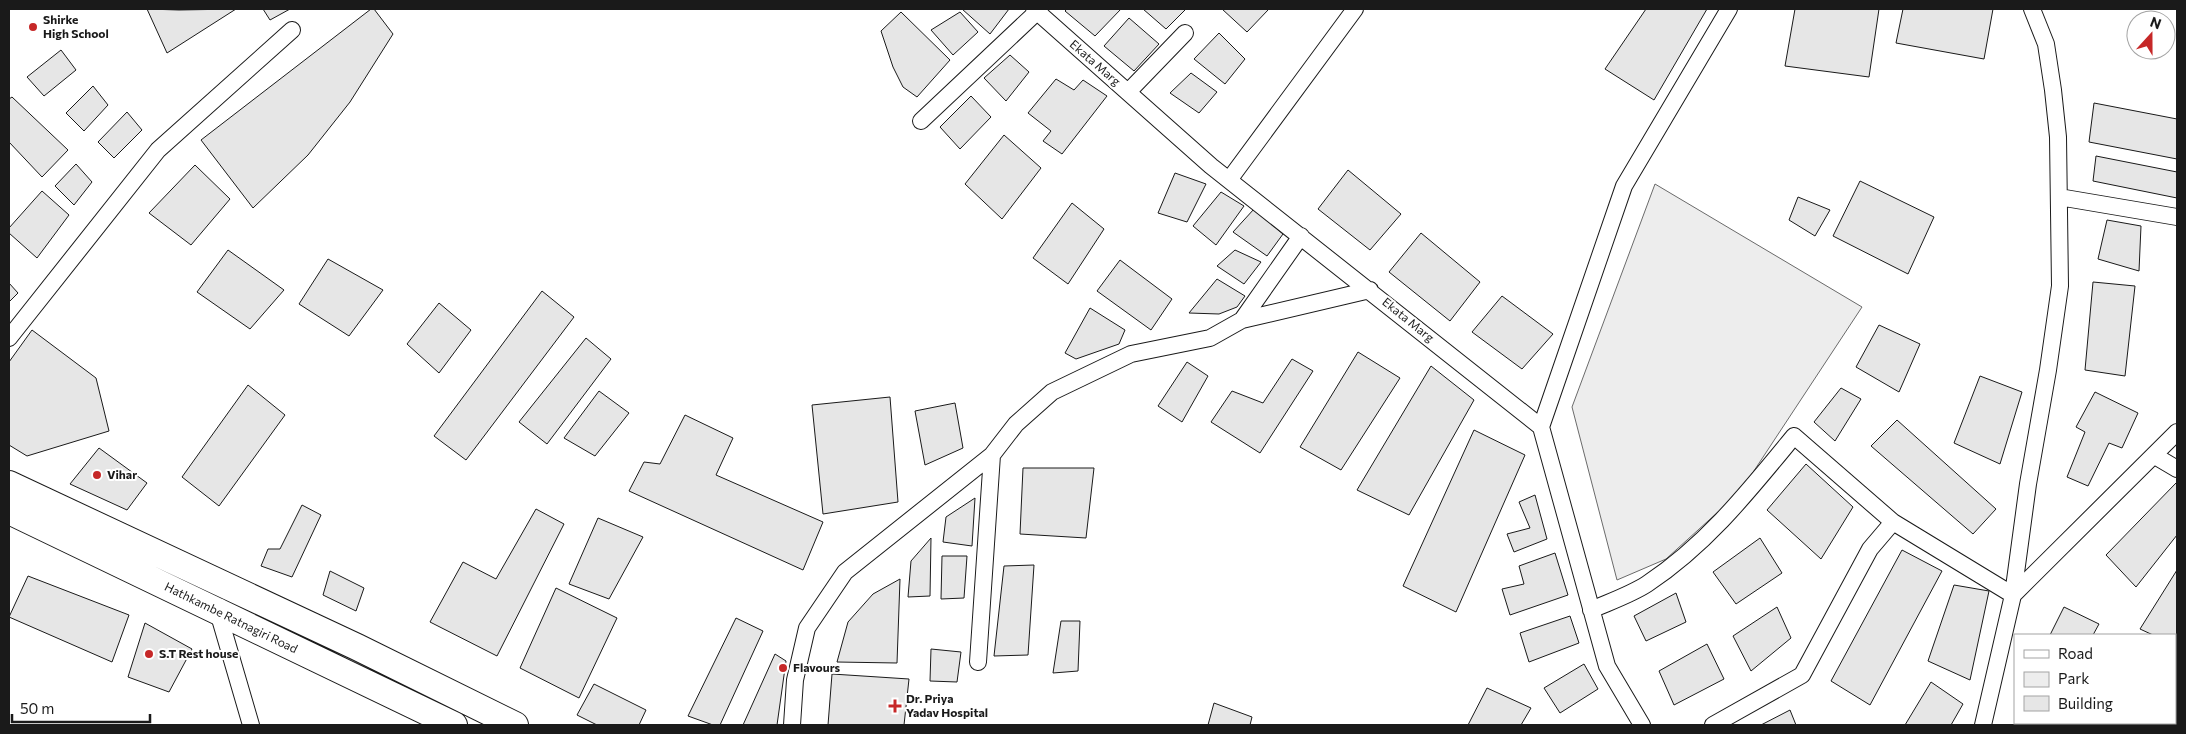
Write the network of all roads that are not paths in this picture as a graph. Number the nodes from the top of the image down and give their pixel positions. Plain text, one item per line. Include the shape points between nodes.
1 (1355, 9) edge
2 (1729, 9) edge
3 (2032, 9) edge
4 (1037, 10) edge
5 (292, 30) dead end
6 (1185, 33) dead end
7 (1128, 92) junction
8 (921, 121) dead end
9 (1229, 180) junction
10 (2059, 197) junction
11 (2177, 217) edge
12 (1301, 236) junction
13 (1370, 290) junction
14 (1242, 320) junction
15 (9, 338) edge
16 (1541, 427) junction
17 (2177, 432) edge
18 (992, 455) junction
19 (2155, 456) junction
20 (2177, 469) edge
21 (9, 484) edge
22 (9, 511) edge
23 (1893, 522) junction
24 (229, 587) junction
25 (2014, 595) junction
26 (1591, 610) junction
27 (218, 612) junction
28 (978, 662) dead end
29 (251, 725) edge
30 (454, 725) edge
31 (515, 725) edge
32 (792, 725) edge
33 (1642, 725) edge
34 (1712, 725) edge
35 (1983, 725) edge

1 - 9 street
2 - 16 street via 1624,186
3 - 10 street via 2046,44 2053,90
4 - 7 street, Ekata Marg
4 - 8 street
5 - 15 street via 158,150
6 - 7 street
7 - 9 street, Ekata Marg
9 - 12 street, Ekata Marg
10 - 11 street
10 - 25 street via 2060,286
12 - 13 street, Ekata Marg
12 - 14 street
13 - 14 street
13 - 16 street, Ekata Marg
14 - 18 street via 1210,338 1131,354 1052,392 1016,424
16 - 26 street
17 - 19 street
18 - 28 street
18 - 32 street via 845,572 807,628 796,680
19 - 20 street
19 - 25 street
21 - 24 main road
22 - 27 main road, Hathkambe Ratnagiri Road
23 - 25 street
23 - 26 street via 1794,436 1743,498 1690,553 1645,586
23 - 34 street via 1870,548 1802,675
24 - 27 street
24 - 31 main road
25 - 35 street
26 - 33 street via 1607,666
27 - 29 street
27 - 30 main road, Hathkambe Ratnagiri Road

